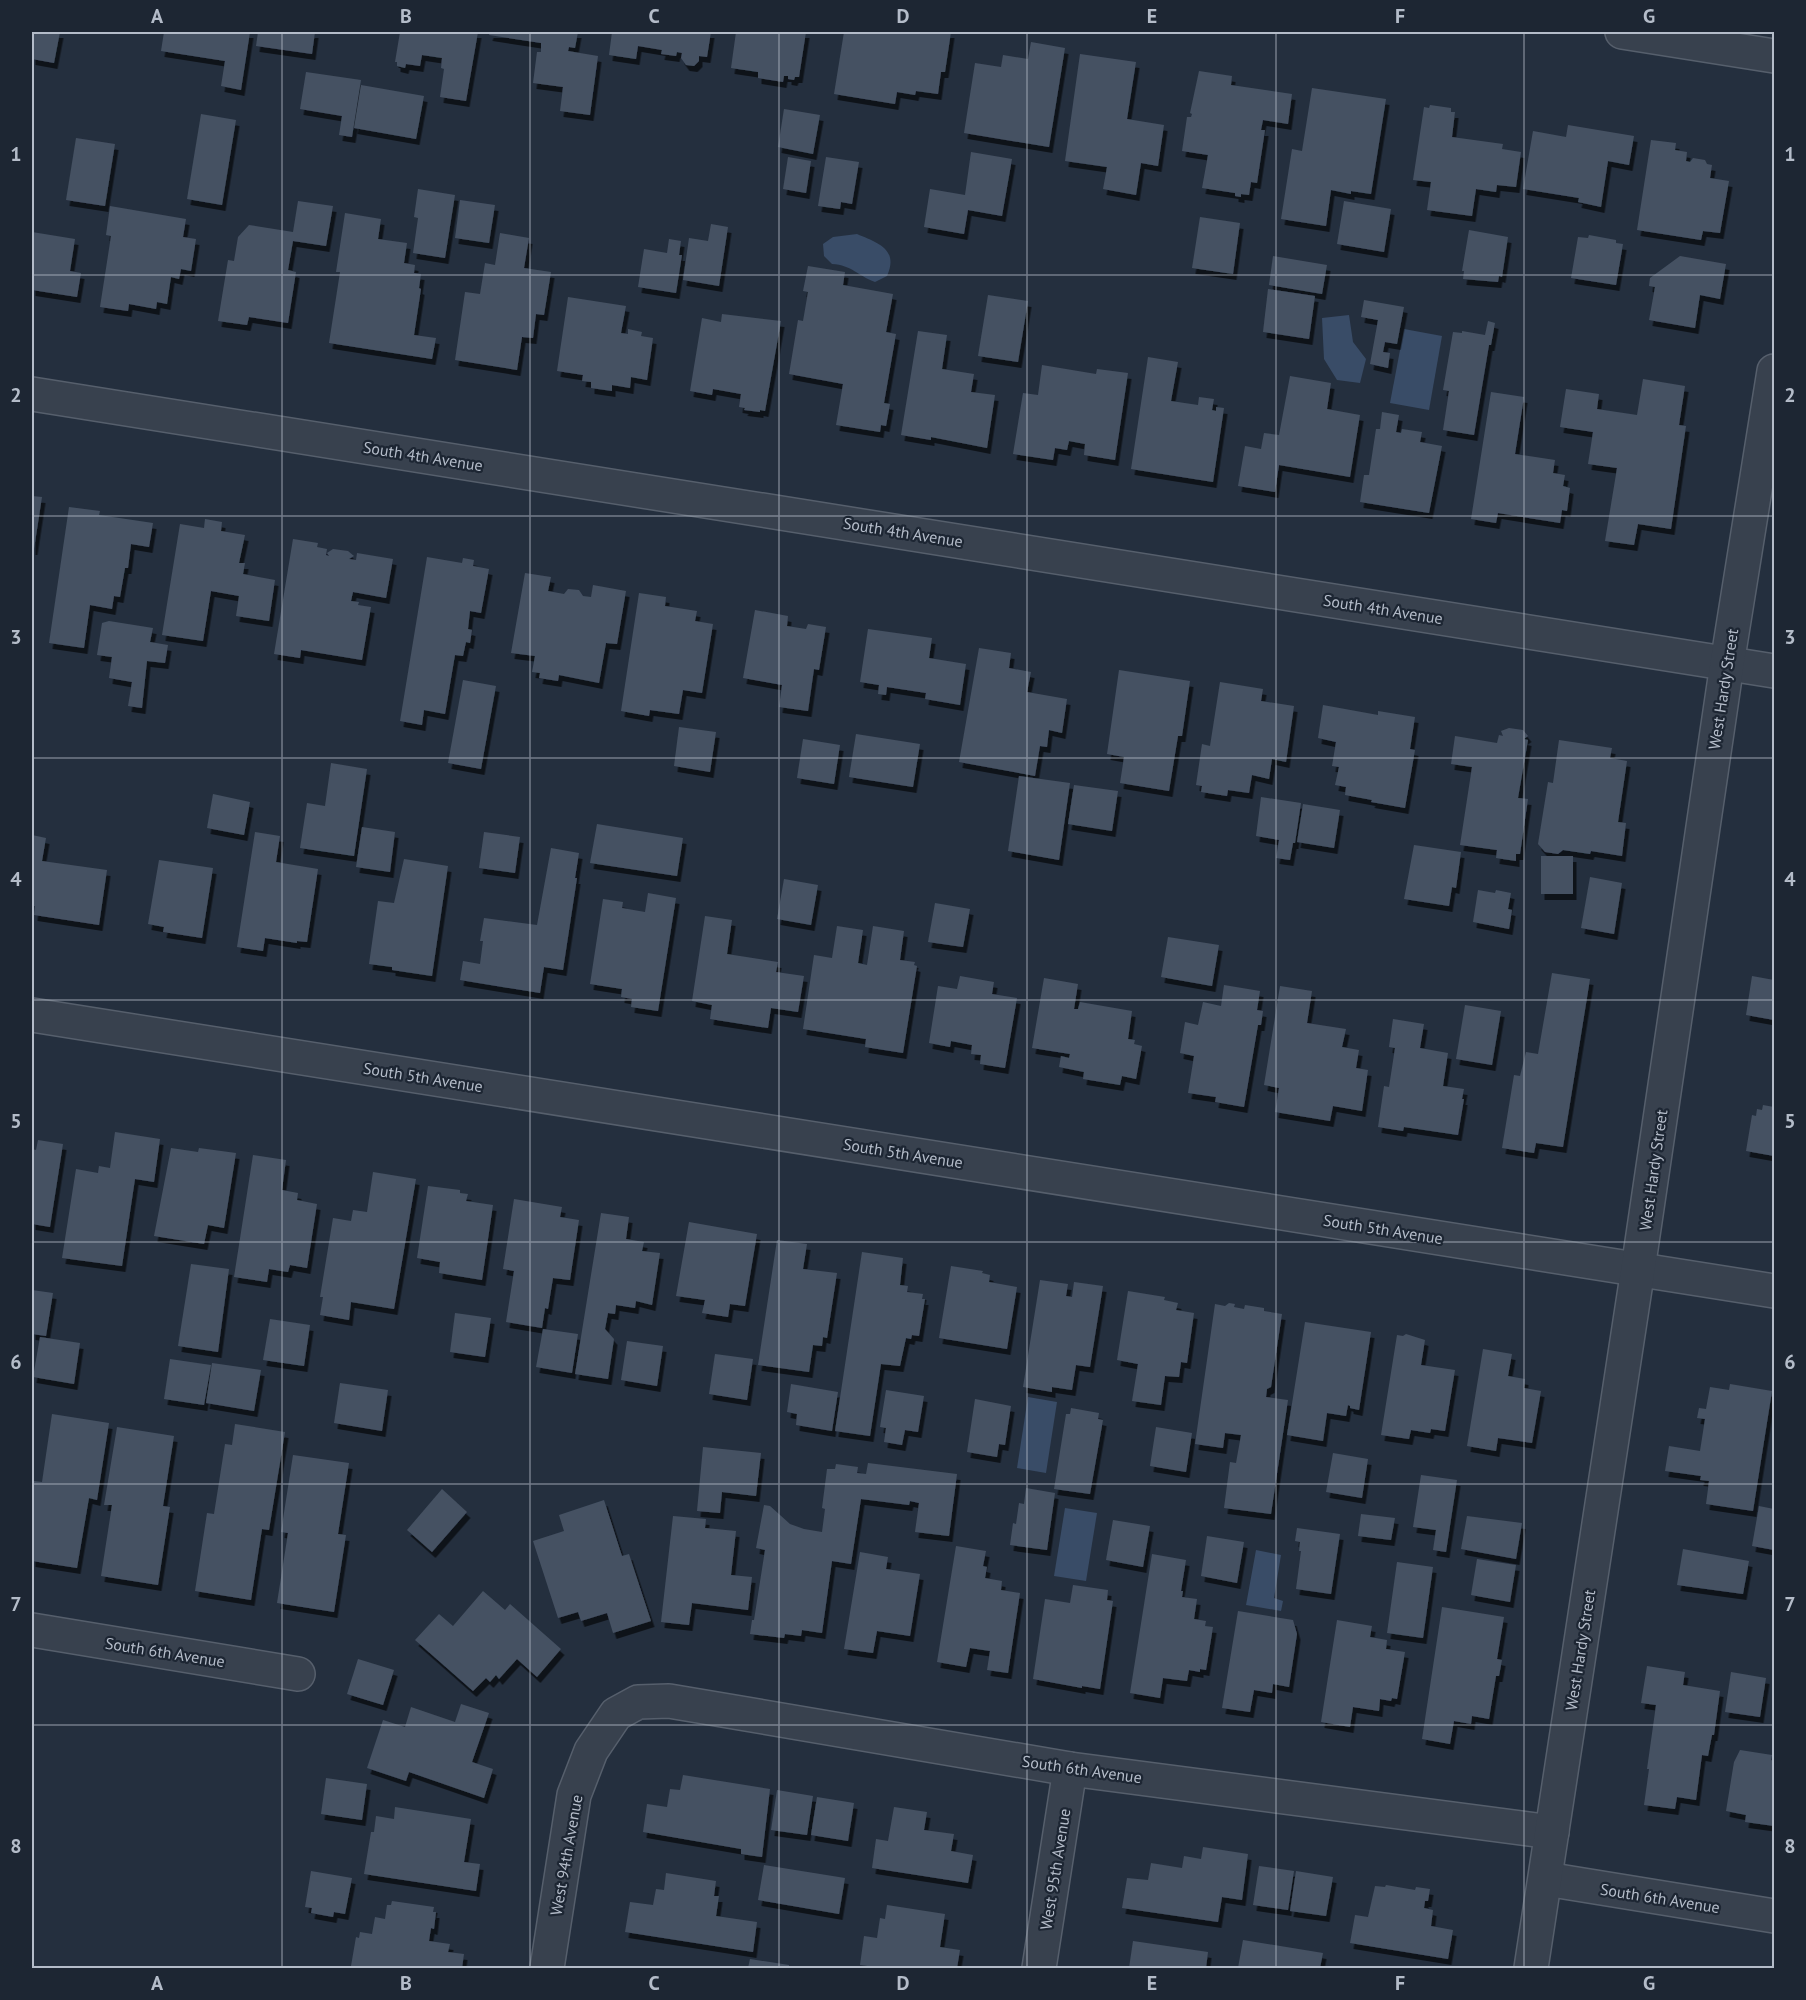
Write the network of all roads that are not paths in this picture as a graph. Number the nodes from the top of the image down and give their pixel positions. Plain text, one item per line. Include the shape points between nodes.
1 (1622, 32) edge
2 (1774, 56) edge
3 (1774, 371) edge
4 (32, 394) edge
5 (1727, 664) junction
6 (1774, 671) edge
7 (32, 1015) edge
8 (1638, 1269) junction
9 (1774, 1291) edge
10 (32, 1630) edge
11 (298, 1674) dead end
12 (616, 1714) joint
13 (1071, 1769) junction
14 (1552, 1832) junction
15 (1546, 1879) junction
16 (1774, 1916) edge
17 (547, 1968) edge
18 (1039, 1968) edge
19 (1531, 1968) edge

1 - 2 street
3 - 5 street, West Hardy Street
4 - 5 street, South 4th Avenue
5 - 6 street, South 4th Avenue
5 - 8 street, West Hardy Street
7 - 8 street, South 5th Avenue
8 - 9 street, South 5th Avenue
8 - 14 street, West Hardy Street
10 - 11 street, South 6th Avenue
12 - 13 street, South 6th Avenue via 638,1702 669,1701
12 - 17 street, West 94th Avenue via 591,1751 574,1795
13 - 14 street, South 6th Avenue
13 - 18 street, West 95th Avenue
14 - 15 street, West Hardy Street
15 - 16 street, South 6th Avenue
15 - 19 street, West Hardy Street

